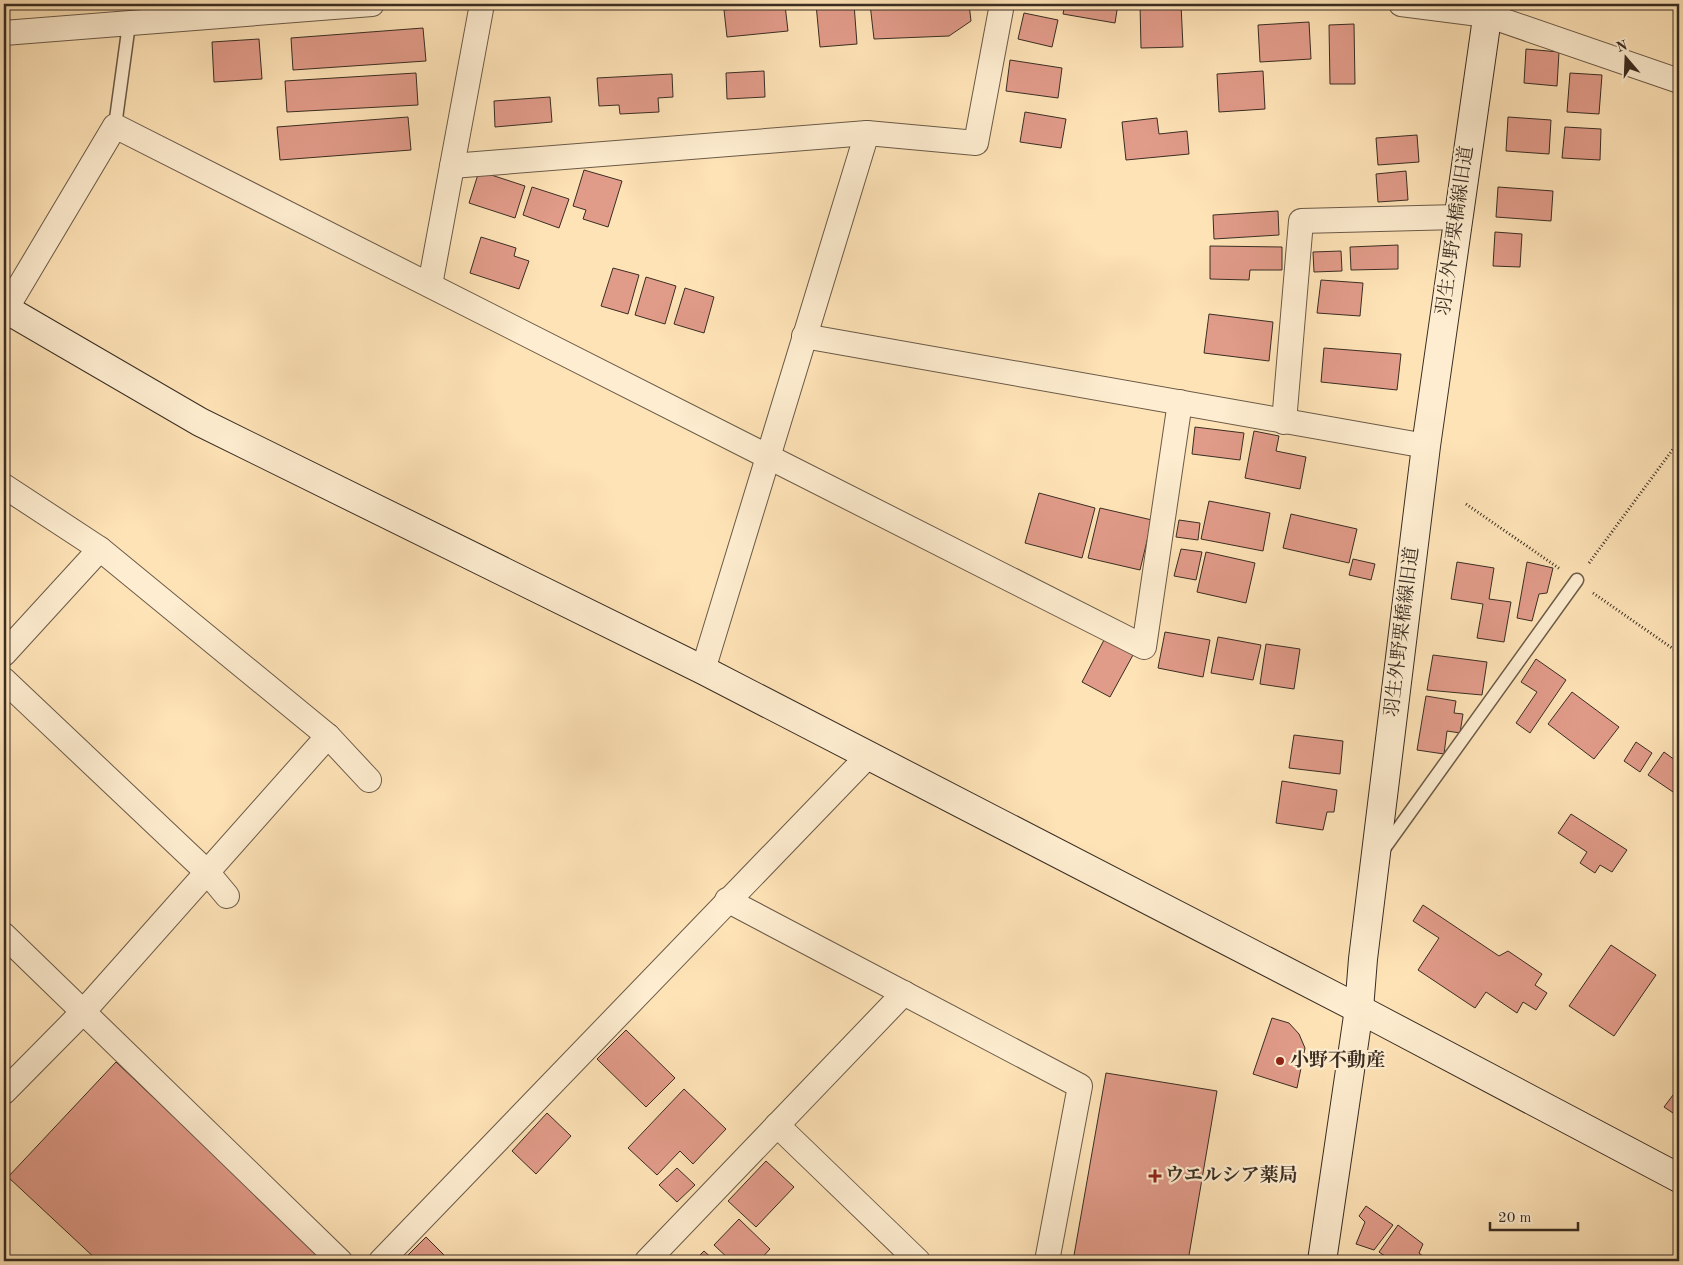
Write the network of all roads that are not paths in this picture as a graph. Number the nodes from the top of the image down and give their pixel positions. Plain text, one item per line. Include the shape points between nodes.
1 (372, 4) edge
2 (482, 4) edge
3 (1002, 4) edge
4 (1401, 4) edge
5 (1488, 10) edge
6 (131, 14) edge
7 (4, 34) edge
8 (1679, 81) edge
9 (115, 126) junction
10 (867, 133) junction
11 (452, 166) junction
12 (1458, 217) junction
13 (430, 285) junction
14 (5, 309) edge
15 (804, 336) junction
16 (1180, 402) junction
17 (1284, 422) junction
18 (1426, 446) junction
19 (767, 455) junction
20 (4, 486) edge
21 (100, 549) junction
22 (1577, 580) road end
23 (4, 654) edge
24 (703, 670) junction
25 (4, 680) edge
26 (328, 736) junction
27 (868, 756) junction
28 (369, 780) dead end
29 (1375, 861) junction
30 (207, 872) junction
31 (227, 896) dead end
32 (728, 900) junction
33 (4, 935) edge
34 (904, 993) junction
35 (1359, 1009) junction
36 (83, 1012) junction
37 (4, 1092) edge
38 (777, 1125) junction
39 (1679, 1178) edge
40 (340, 1261) edge
41 (381, 1261) edge
42 (646, 1261) edge
43 (918, 1261) edge
44 (1047, 1261) edge
45 (1322, 1261) edge

1 - 6 street
2 - 11 street
3 - 10 street via 976,143
4 - 5 street
5 - 8 street
5 - 12 street, 羽生外野栗橋線旧道
6 - 7 street
6 - 9 lane
9 - 13 street
9 - 14 street
10 - 11 street
10 - 15 street
11 - 13 street
12 - 17 street via 1301,221
12 - 18 street, 羽生外野栗橋線旧道
13 - 19 street
14 - 24 street via 200,422
15 - 16 street
15 - 19 street
16 - 17 street
16 - 19 street via 1144,647
17 - 18 street
18 - 29 street, 羽生外野栗橋線旧道
19 - 24 street
20 - 21 street
21 - 23 street
21 - 26 street
22 - 29 lane
24 - 27 street
25 - 30 street
26 - 28 street
26 - 30 street
27 - 32 street
27 - 35 street
29 - 35 street, 羽生外野栗橋線旧道
30 - 31 street
30 - 36 street
32 - 34 street
32 - 41 street
33 - 36 street
34 - 38 street
34 - 44 street via 1080,1086
35 - 39 street
35 - 45 street, 羽生外野栗橋線旧道
36 - 37 street
36 - 40 street
38 - 42 street
38 - 43 street

